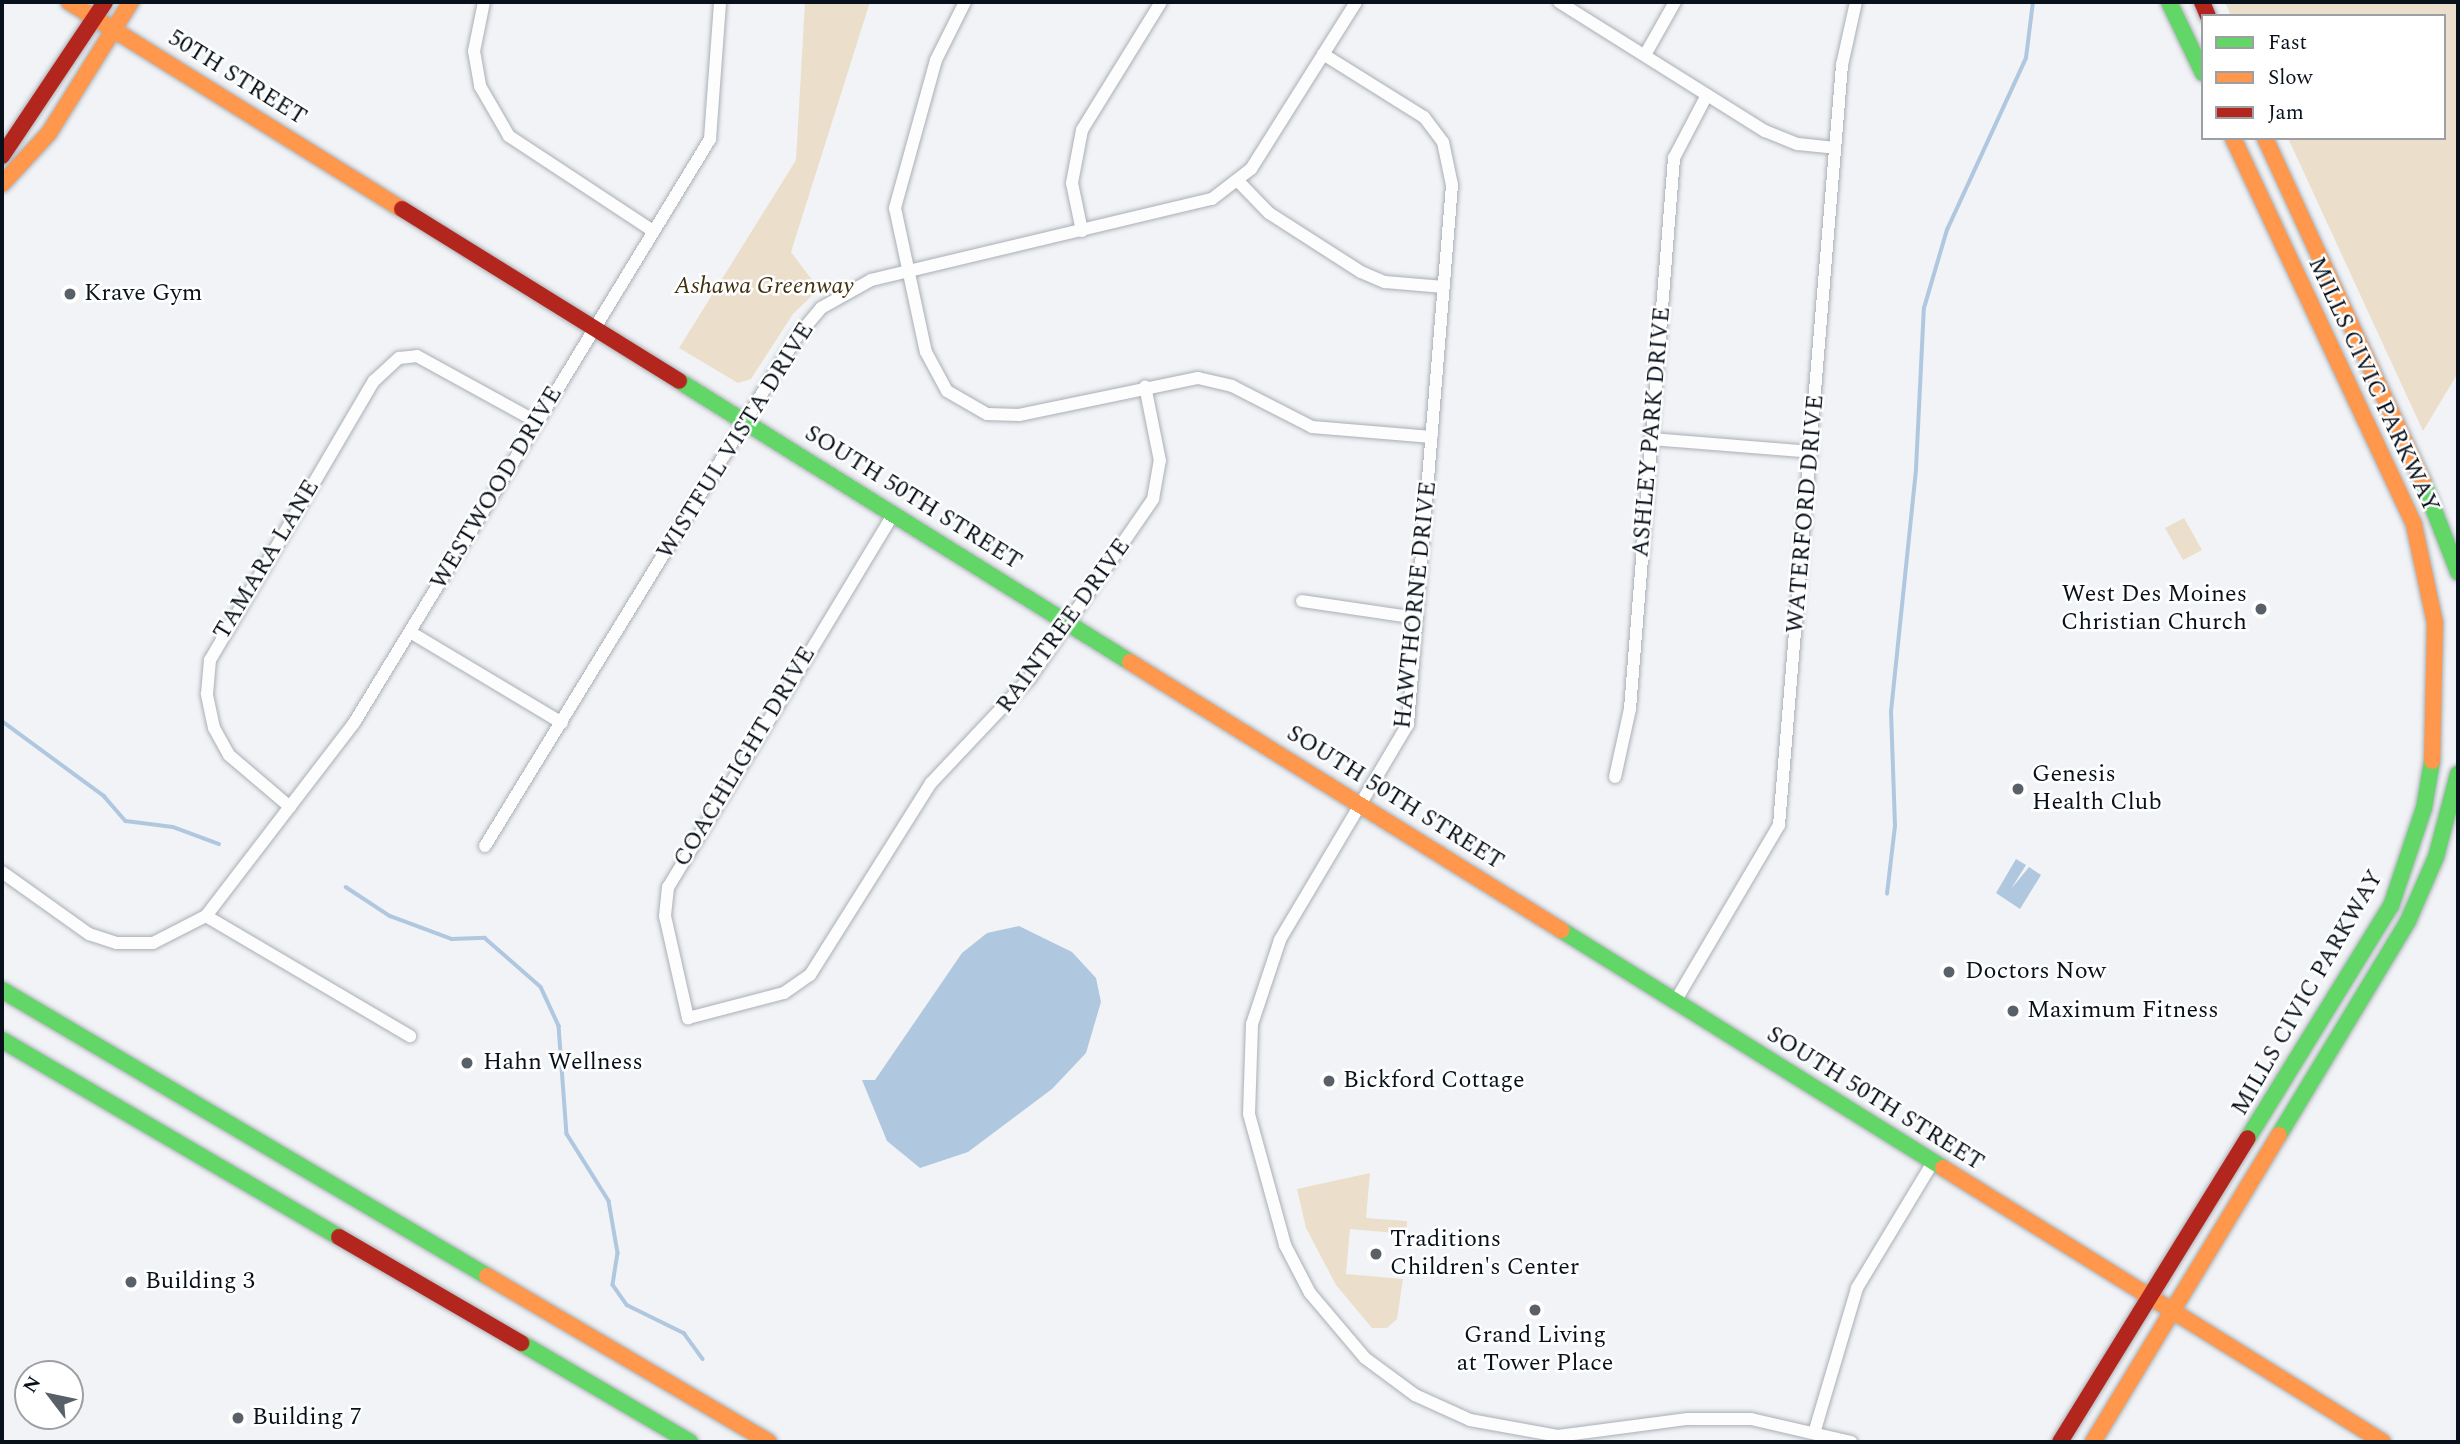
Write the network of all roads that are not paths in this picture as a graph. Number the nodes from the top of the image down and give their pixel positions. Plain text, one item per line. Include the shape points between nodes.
1 (69, 2) edge
2 (106, 2) edge
3 (131, 2) edge
4 (484, 2) edge
5 (720, 2) edge
6 (965, 2) edge
7 (1161, 2) edge
8 (1356, 2) edge
9 (1559, 2) edge
10 (1675, 2) edge
11 (1856, 2) edge
12 (2169, 2) edge
13 (96, 18) junction
14 (114, 29) junction
15 (1323, 54) junction
16 (1645, 55) junction
17 (2201, 69) edge
18 (1707, 95) junction
19 (2234, 140) edge
20 (2266, 140) edge
21 (1835, 148) junction
22 (2, 156) edge
23 (1238, 181) junction
24 (2, 184) edge
25 (380, 194) joint
26 (653, 231) junction
27 (1082, 231) junction
28 (908, 272) junction
29 (1444, 288) junction
30 (594, 327) junction
31 (1145, 386) junction
32 (746, 421) junction
33 (537, 422) junction
34 (1432, 437) junction
35 (1651, 439) junction
36 (1811, 452) junction
37 (894, 513) junction
38 (2457, 564) edge
39 (2426, 570) junction
40 (1302, 601) dead end
41 (1417, 618) junction
42 (1066, 620) junction
43 (410, 632) junction
44 (562, 723) junction
45 (2458, 774) edge
46 (1615, 777) dead end
47 (1363, 805) junction
48 (290, 807) junction
49 (485, 846) dead end
50 (2, 872) edge
51 (206, 916) junction
52 (2, 990) edge
53 (1676, 1000) junction
54 (688, 1018) joint
55 (410, 1035) dead end
56 (2, 1040) edge
57 (1933, 1162) junction
58 (2149, 1297) junction
59 (2173, 1312) junction
60 (1815, 1430) junction
61 (767, 1440) edge
62 (690, 1442) edge
63 (1851, 1442) edge
64 (2060, 1442) edge
65 (2093, 1442) edge
66 (2383, 1442) edge

1 - 13 main road, 50TH STREET
2 - 13 main road
3 - 14 main road
4 - 26 street via 476,63 492,113 509,136
5 - 26 street, WESTWOOD DRIVE via 709,139
6 - 28 street via 936,60 896,194
7 - 27 street via 1076,147 1072,183
8 - 15 street, WISTFUL VISTA DRIVE
9 - 16 street
10 - 16 street
11 - 21 street, WATERFORD DRIVE
12 - 17 main road
13 - 14 main road, 50TH STREET
13 - 22 main road
14 - 24 main road via 49,133
14 - 25 main road, 50TH STREET
15 - 23 street, WISTFUL VISTA DRIVE
15 - 29 street, HAWTHORNE DRIVE via 1424,117 1443,142 1452,173
16 - 18 street
18 - 21 street via 1781,139
18 - 35 street, ASHLEY PARK DRIVE via 1674,158
19 - 39 main road, MILLS CIVIC PARKWAY via 2414,524
20 - 38 main road, MILLS CIVIC PARKWAY
21 - 36 street, WATERFORD DRIVE
23 - 27 street, WISTFUL VISTA DRIVE via 1190,206
23 - 29 street via 1269,213 1361,272 1385,282
25 - 30 main road, SOUTH 50TH STREET
26 - 30 street, WESTWOOD DRIVE
27 - 28 street, WISTFUL VISTA DRIVE
28 - 31 street via 931,366 947,391 972,409 1019,415
28 - 32 street, WISTFUL VISTA DRIVE via 853,287 821,308
29 - 34 street, HAWTHORNE DRIVE
30 - 32 main road, SOUTH 50TH STREET
30 - 33 street, WESTWOOD DRIVE
31 - 34 street via 1216,381 1298,423
31 - 42 street, RAINTREE DRIVE via 1160,461 1153,499
32 - 37 main road, SOUTH 50TH STREET
32 - 44 street, WISTFUL VISTA DRIVE
33 - 43 street, WESTWOOD DRIVE
33 - 48 street, TAMARA LANE via 434,361 409,357 384,368 374,381 210,660 207,694 214,728 229,755
34 - 41 street, HAWTHORNE DRIVE
35 - 36 street
35 - 46 street, ASHLEY PARK DRIVE via 1630,709
36 - 53 street, WATERFORD DRIVE via 1779,825
37 - 42 main road, SOUTH 50TH STREET
37 - 54 street, COACHLIGHT DRIVE via 671,880 665,916
38 - 39 main road
39 - 58 main road, MILLS CIVIC PARKWAY via 2439,697 2424,808 2407,869 2391,906
40 - 41 street
41 - 47 street, HAWTHORNE DRIVE via 1408,724
42 - 47 main road, SOUTH 50TH STREET
42 - 54 street, RAINTREE DRIVE via 1013,702 931,783 810,975 784,993
43 - 44 street
43 - 48 street, WESTWOOD DRIVE via 354,723
44 - 49 street, WISTFUL VISTA DRIVE
45 - 59 main road, MILLS CIVIC PARKWAY via 2435,857 2408,921
47 - 53 main road, SOUTH 50TH STREET
47 - 60 street, HAWTHORNE DRIVE via 1280,940 1259,996 1247,1076 1259,1166 1296,1270 1332,1324 1385,1375 1443,1409 1498,1428 1558,1436 1721,1418
48 - 51 street, WESTWOOD DRIVE
50 - 51 street, WESTWOOD DRIVE via 101,939 153,943 183,932
51 - 55 street
52 - 61 main road
53 - 57 main road, SOUTH 50TH STREET
56 - 62 main road
57 - 58 main road, SOUTH 50TH STREET
57 - 60 street via 1857,1288
58 - 59 main road, SOUTH 50TH STREET
58 - 64 main road, MILLS CIVIC PARKWAY
59 - 65 main road, MILLS CIVIC PARKWAY
59 - 66 main road, SOUTH 50TH STREET
60 - 63 street, HAWTHORNE DRIVE

